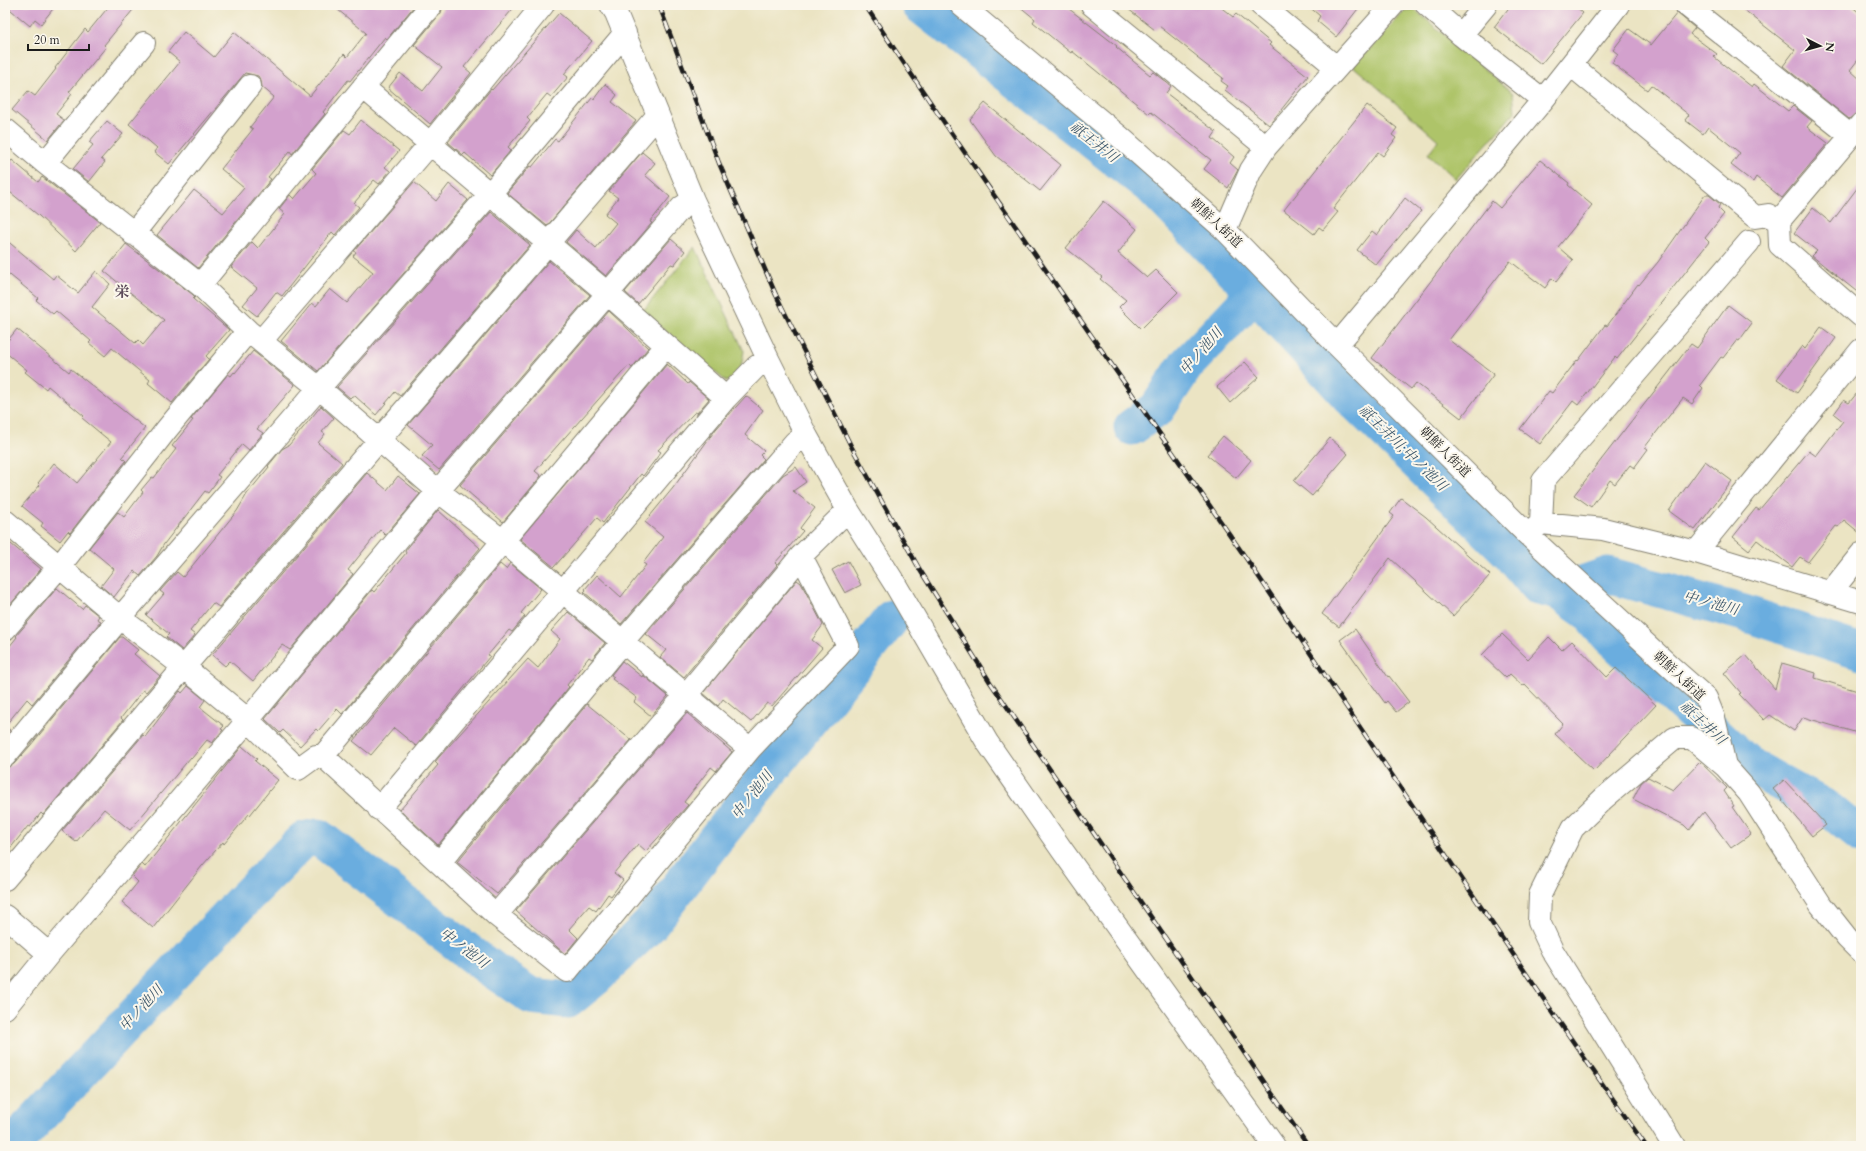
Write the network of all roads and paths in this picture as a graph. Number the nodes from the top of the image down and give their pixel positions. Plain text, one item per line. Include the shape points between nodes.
1 (431, 5) edge
2 (543, 5) edge
3 (611, 5) edge
4 (1092, 5) edge
5 (1261, 5) edge
6 (1393, 5) edge
7 (1427, 5) edge
8 (1486, 5) edge
9 (1618, 5) edge
10 (1686, 5) edge
11 (969, 8) edge
12 (625, 34) junction
13 (1461, 35) junction
14 (144, 43) dead end
15 (1571, 65) junction
16 (1336, 67) junction
17 (250, 86) dead end
18 (363, 87) junction
19 (1543, 100) junction
20 (658, 115) junction
21 (6, 130) dead end
22 (1856, 130) edge
23 (430, 144) junction
24 (1266, 148) junction
25 (45, 163) junction
26 (490, 194) junction
27 (693, 200) junction
28 (1755, 216) junction
29 (1779, 221) junction
30 (1225, 230) junction
31 (133, 234) junction
32 (1749, 242) junction
33 (547, 243) junction
34 (1780, 245) junction
35 (200, 286) junction
36 (607, 293) junction
37 (1861, 316) edge
38 (255, 336) junction
39 (1337, 345) junction
40 (666, 346) junction
41 (1861, 350) edge
42 (768, 359) junction
43 (319, 388) junction
44 (726, 398) junction
45 (807, 437) junction
46 (379, 442) junction
47 (438, 492) junction
48 (848, 510) junction
49 (5, 521) edge
50 (1535, 529) junction
51 (503, 541) junction
52 (1696, 552) junction
53 (1861, 554) edge
54 (800, 556) junction
55 (59, 567) junction
56 (563, 592) junction
57 (1830, 593) junction
58 (1861, 602) edge
59 (120, 618) junction
60 (5, 629) edge
61 (623, 641) junction
62 (184, 667) junction
63 (686, 695) junction
64 (248, 720) junction
65 (750, 749) junction
66 (5, 756) edge
67 (322, 756) junction
68 (1724, 759) junction
69 (379, 809) junction
70 (440, 862) junction
71 (5, 879) edge
72 (496, 915) junction
73 (5, 916) edge
74 (1861, 952) edge
75 (49, 954) junction
76 (5, 1008) edge
77 (1274, 1146) edge
78 (1674, 1146) edge

1 - 18 street
2 - 23 street
3 - 12 street
4 - 24 street
5 - 16 street
6 - 16 street
7 - 13 street
8 - 13 street
9 - 15 street
10 - 22 street
11 - 30 street, 朝鮮人街道
12 - 20 street
12 - 26 street
13 - 19 street
14 - 25 street
15 - 19 street
15 - 28 street
16 - 24 street
17 - 31 street
18 - 23 street
18 - 35 street
19 - 39 street
20 - 27 street
20 - 33 street
21 - 25 street
22 - 29 street
23 - 26 street
23 - 38 street
24 - 30 street via 1250,170
25 - 31 street
26 - 33 street
26 - 43 street
27 - 36 street via 682,207
27 - 42 street
28 - 29 street via 1768,215
28 - 32 street via 1749,226
29 - 34 street
30 - 39 street, 朝鮮人街道
31 - 35 street
32 - 34 street via 1765,249
32 - 50 street via 1543,481
33 - 36 street
33 - 46 street
34 - 37 street
35 - 38 street
36 - 40 street
36 - 47 street
38 - 43 street
38 - 55 street via 167,429
39 - 50 street, 朝鮮人街道
40 - 44 street
40 - 51 street
41 - 52 street
42 - 44 street via 756,367
42 - 45 street
43 - 46 street
43 - 59 street
44 - 56 street
45 - 48 street
45 - 61 street via 795,442
46 - 47 street
46 - 62 street
47 - 51 street
47 - 64 street
48 - 54 street
48 - 77 street via 896,584 987,742
49 - 55 street
50 - 52 street via 1603,529
50 - 68 street, 朝鮮人街道 via 1555,560 1706,698 1714,718
51 - 56 street
51 - 67 street
52 - 57 street
53 - 57 street
54 - 63 street
54 - 65 street via 848,646
55 - 59 street
55 - 60 street
56 - 61 street
56 - 69 street
57 - 58 street
59 - 62 street
59 - 66 street
61 - 63 street
61 - 70 street
62 - 64 street
62 - 71 street
63 - 65 street
63 - 72 street
64 - 67 street via 298,769 316,756
64 - 75 street
65 - 72 street via 567,971
67 - 69 street
68 - 74 street, 朝鮮人街道 via 1749,793 1821,905
68 - 78 street via 1692,738 1675,738 1573,828 1540,895 1539,922 1552,950
69 - 70 street
70 - 72 street
73 - 75 street
75 - 76 street

